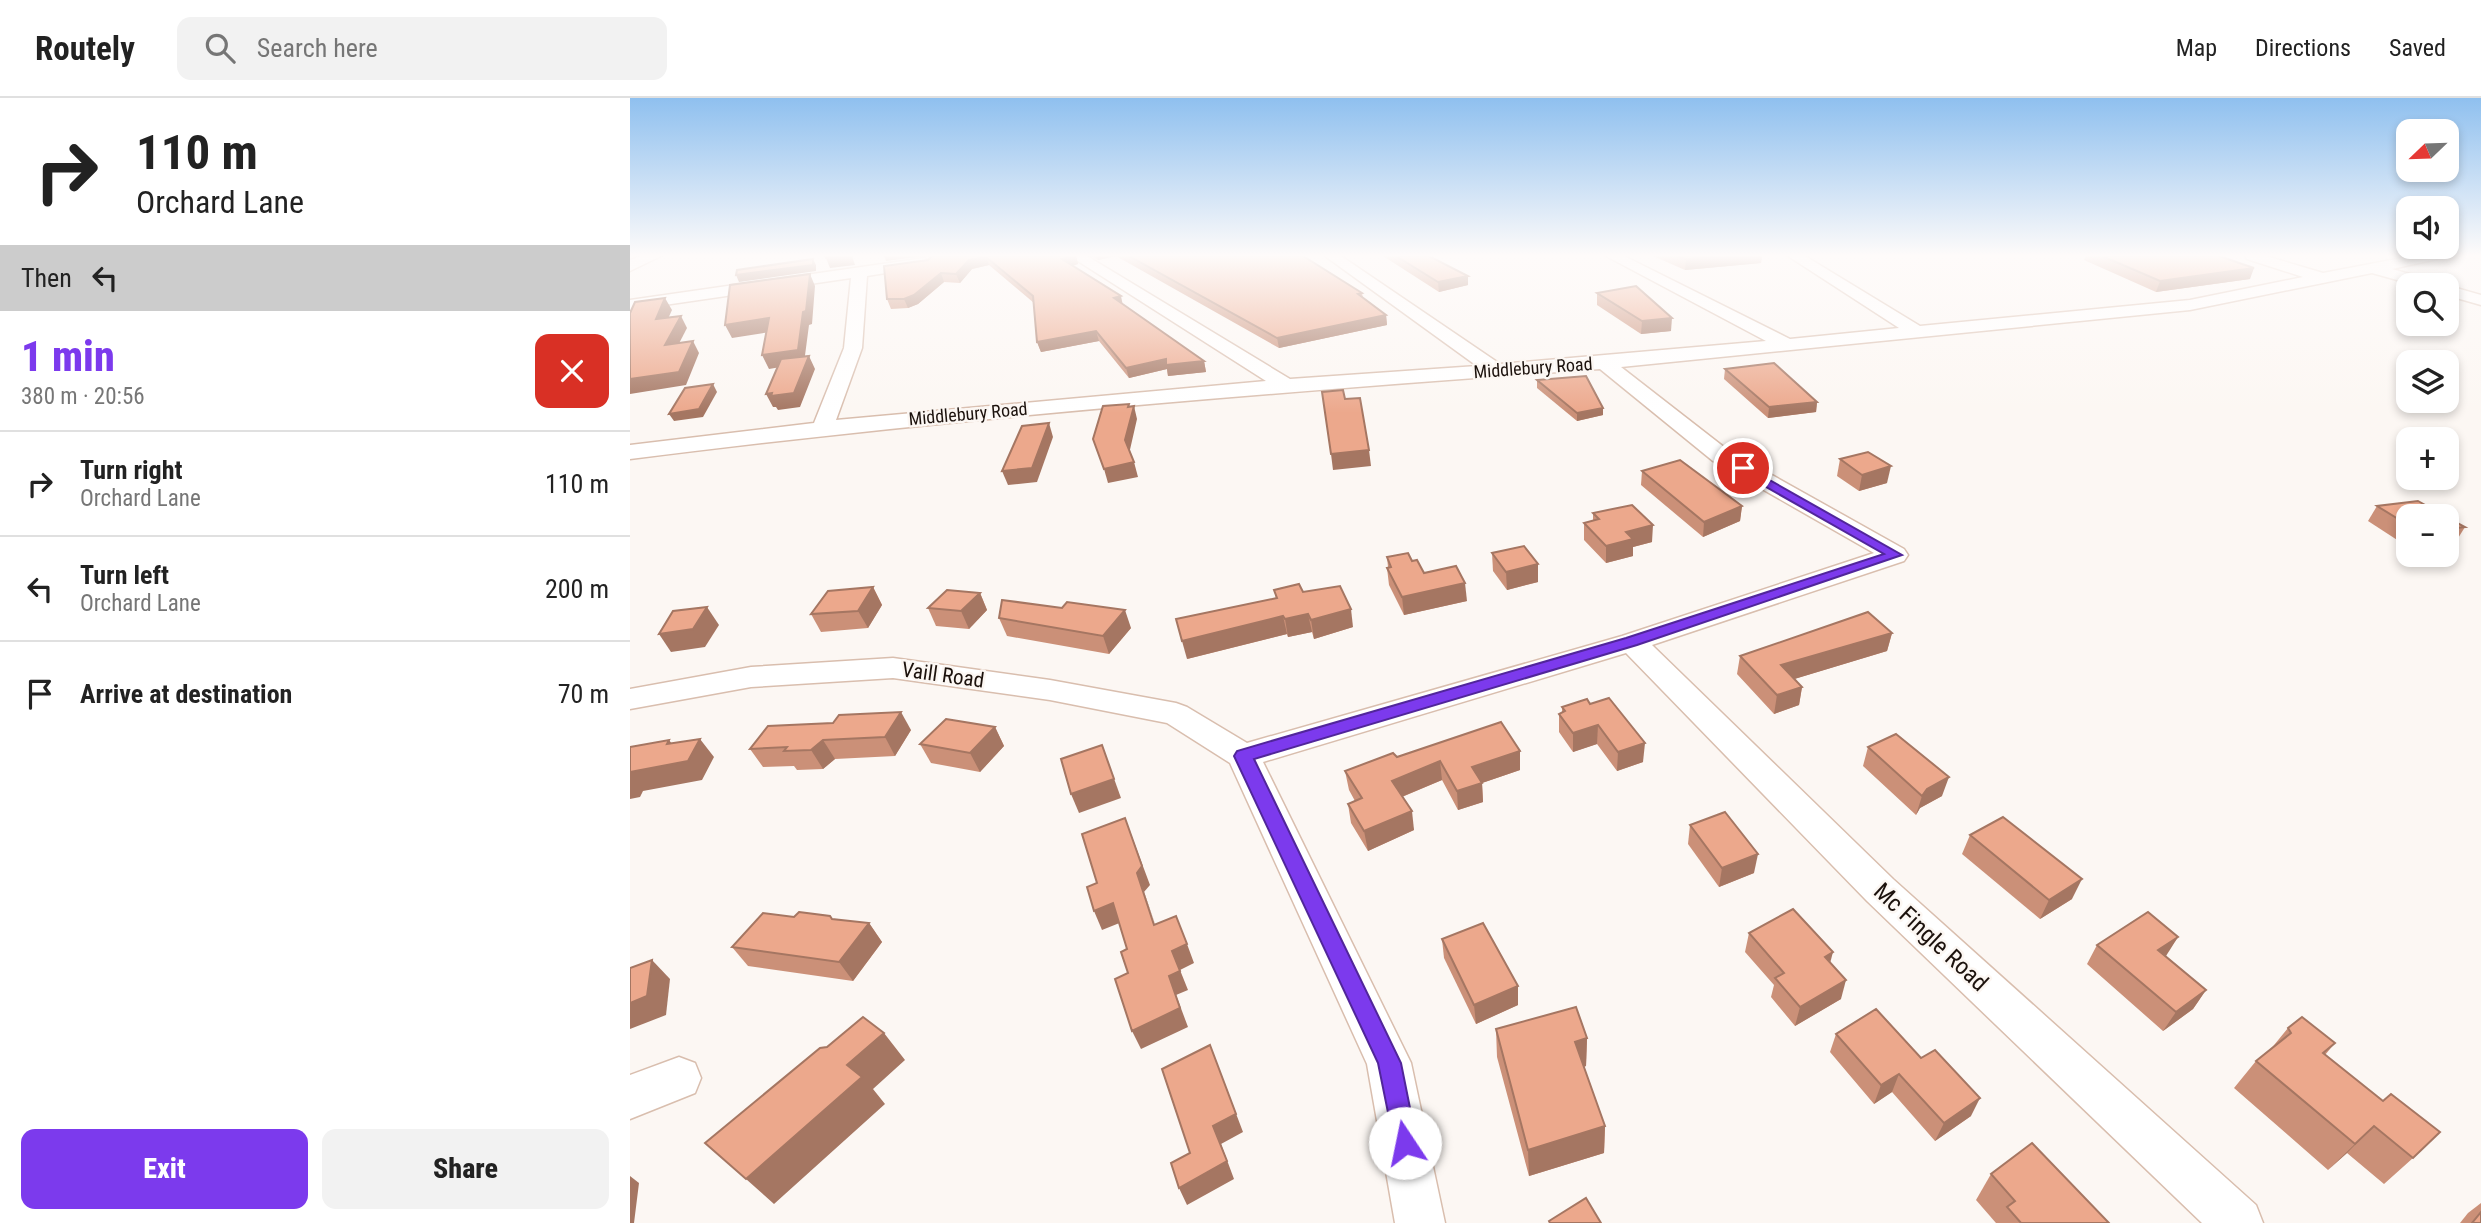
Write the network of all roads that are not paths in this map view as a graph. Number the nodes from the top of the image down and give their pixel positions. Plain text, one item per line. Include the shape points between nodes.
1 (856, 308) edge
2 (1162, 308) edge
3 (1407, 308) edge
4 (1716, 308) edge
5 (1879, 308) edge
6 (2155, 308) edge
7 (1917, 332) junction
8 (1787, 345) junction
9 (1604, 363) junction
10 (1494, 370) junction
11 (1286, 385) junction
12 (823, 428) junction
13 (630, 452) edge
14 (1632, 642) junction
15 (630, 699) edge
16 (1243, 756) junction
17 (679, 1078) dead end
18 (630, 1097) edge
19 (1420, 1223) edge
20 (2238, 1223) edge

1 - 12 street via 853,348
2 - 11 street
3 - 10 street
4 - 8 street
5 - 7 street
6 - 7 street, Middlebury Road
7 - 8 street, Middlebury Road
8 - 9 street, Middlebury Road
9 - 10 street, Middlebury Road
9 - 14 street via 1721,456 1895,555
10 - 11 street, Middlebury Road
11 - 12 street, Middlebury Road
12 - 13 street, Middlebury Road
14 - 16 street
14 - 20 street, Mc Fingle Road via 1880,890
15 - 16 street, Vaill Road via 751,677 893,668 1176,714
16 - 19 street via 1389,1063
17 - 18 street

